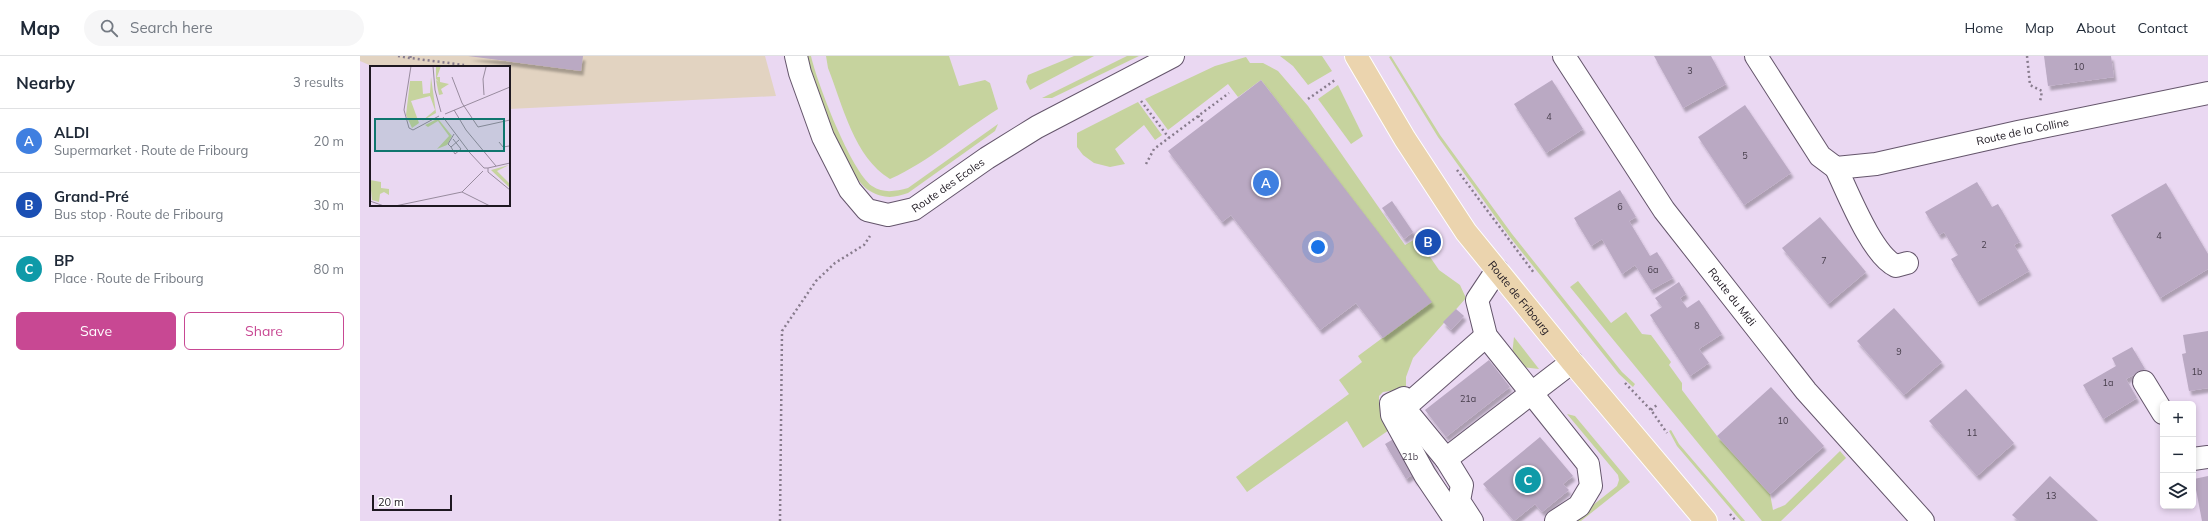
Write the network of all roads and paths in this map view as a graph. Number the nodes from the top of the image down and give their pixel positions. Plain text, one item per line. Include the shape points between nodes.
1 (398, 56) edge
2 (796, 56) edge
3 (1173, 56) edge
4 (1356, 56) edge
5 (1564, 56) edge
6 (1756, 56) edge
7 (2028, 56) edge
8 (410, 57) edge
9 (464, 65) dead end
10 (1126, 80) junction
11 (1336, 80) dead end
12 (1229, 93) dead end
13 (2208, 93) edge
14 (1308, 99) dead end
15 (1198, 116) junction
16 (1204, 123) dead end
17 (2027, 130) junction
18 (1169, 138) junction
19 (1453, 163) dead end
20 (1146, 164) dead end
21 (1836, 168) junction
22 (875, 212) junction
23 (1907, 263) dead end
24 (1497, 270) junction
25 (1535, 274) dead end
26 (1486, 336) junction
27 (1572, 362) junction
28 (1622, 381) dead end
29 (2144, 382) dead end
30 (1532, 393) junction
31 (1414, 399) junction
32 (1658, 404) dead end
33 (2160, 408) edge
34 (1651, 410) junction
35 (1670, 440) dead end
36 (2208, 457) edge
37 (1446, 459) junction
38 (2196, 459) edge
39 (1727, 510) dead end
40 (780, 521) edge
41 (1456, 521) edge
42 (1472, 521) edge
43 (1556, 521) edge
44 (1706, 521) edge
45 (1736, 521) edge
46 (1923, 521) edge

1 - 8 path
2 - 22 street via 823,137 847,184 867,210
3 - 10 street, Route des Ecoles
4 - 24 main road, Route de Fribourg via 1405,139 1466,232
5 - 46 street, Route du Midi via 1664,210 1806,391
6 - 21 street via 1820,156
7 - 17 path via 2030,85 2042,91
8 - 9 path
10 - 18 path
10 - 22 street, Route des Ecoles via 1037,127 914,209 888,214
11 - 14 path
12 - 15 path
13 - 17 street, Route de la Colline
15 - 16 path
15 - 18 path
17 - 21 street, Route de la Colline via 1876,164
18 - 20 path via 1154,149
19 - 25 path
21 - 23 street via 1870,238 1888,263 1896,266
22 - 40 path via 872,232 864,245 835,263 816,281 782,331
24 - 26 street via 1477,300
24 - 27 main road, Route de Fribourg
26 - 30 street
26 - 31 street
27 - 30 street
27 - 44 main road, Route de Fribourg
28 - 34 path via 1640,396
29 - 33 street
30 - 37 street
30 - 43 street via 1588,464 1591,486 1579,506
31 - 37 street via 1404,408
31 - 41 street via 1401,398 1391,404 1392,415 1425,475
32 - 34 path
34 - 35 path
36 - 38 street
37 - 42 street via 1462,485 1459,501
39 - 45 path

